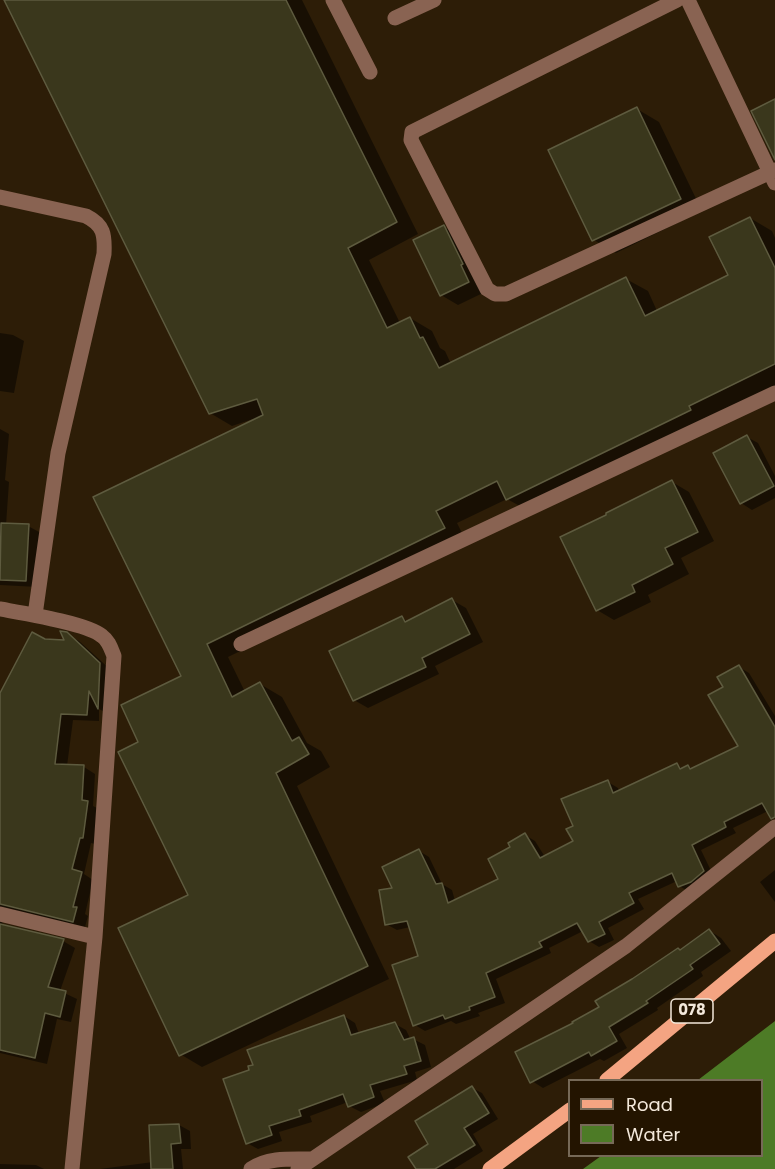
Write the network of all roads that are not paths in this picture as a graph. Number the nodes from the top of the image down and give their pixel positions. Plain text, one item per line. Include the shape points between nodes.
1 (333, 0) edge
2 (434, 0) edge
3 (677, 0) edge
4 (688, 0) edge
5 (395, 18) dead end
6 (370, 72) dead end
7 (773, 175) edge
8 (0, 197) edge
9 (775, 393) edge
10 (0, 609) edge
11 (35, 615) junction
12 (240, 644) dead end
13 (775, 827) edge
14 (0, 914) edge
15 (95, 937) junction
16 (775, 940) edge
17 (608, 1079) edge
18 (568, 1111) edge
19 (312, 1159) junction
20 (72, 1169) edge
21 (250, 1169) edge
22 (298, 1169) edge
23 (490, 1169) edge

1 - 6 street
2 - 5 street
3 - 7 street via 412,132 411,140 487,289 506,294
4 - 7 street
8 - 11 street via 86,216 96,221 105,242 58,453
9 - 12 street
10 - 11 street
11 - 15 street via 92,630 106,640 114,656
13 - 19 street via 626,946
14 - 15 street
15 - 20 street
16 - 17 main road, 078
18 - 23 main road
19 - 21 street via 279,1160
19 - 22 street

